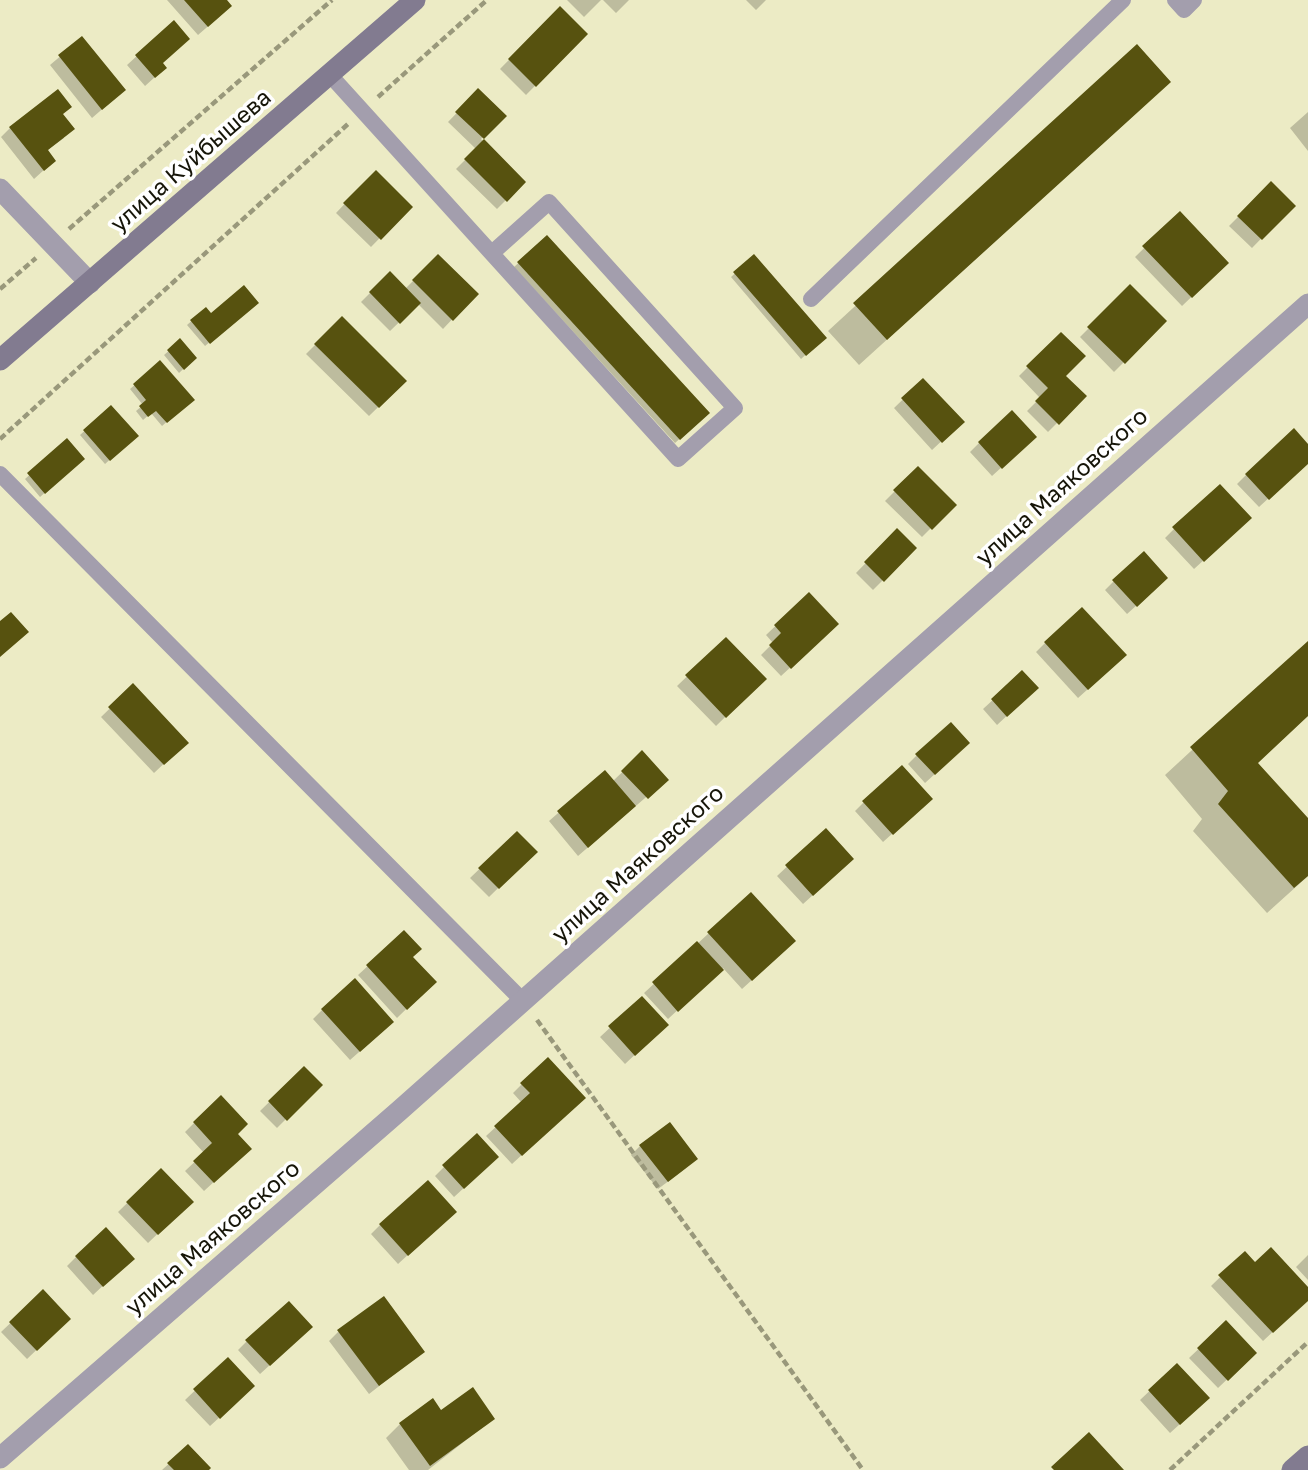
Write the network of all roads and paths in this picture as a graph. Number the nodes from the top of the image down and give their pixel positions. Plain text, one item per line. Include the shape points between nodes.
1 (332, 0) edge
2 (415, 0) edge
3 (487, 0) edge
4 (1123, 0) edge
5 (1175, 0) edge
6 (1194, 0) edge
7 (330, 75) junction
8 (363, 110) junction
9 (0, 189) edge
10 (59, 237) dead end
11 (492, 253) junction
12 (38, 256) dead end
13 (90, 283) junction
14 (0, 289) edge
15 (811, 299) dead end
16 (1308, 304) edge
17 (0, 360) edge
18 (0, 439) edge
19 (0, 474) edge
20 (523, 1001) junction
21 (1308, 1342) edge
22 (1308, 1456) edge
23 (0, 1458) edge
24 (863, 1470) edge
25 (1170, 1470) edge
26 (1292, 1470) edge

1 - 10 path
2 - 7 street, улица Куйбышева
3 - 8 path
4 - 15 lane
5 - 6 lane via 1184,10
7 - 8 lane
7 - 13 street, улица Куйбышева
8 - 11 lane
8 - 18 path
9 - 13 street
11 - 11 lane via 678,459 735,408 549,202
12 - 14 path
13 - 17 street, улица Куйбышева
16 - 20 street, улица Маяковского
19 - 20 lane
20 - 23 street, улица Маяковского
20 - 24 path
21 - 25 path
22 - 26 street

